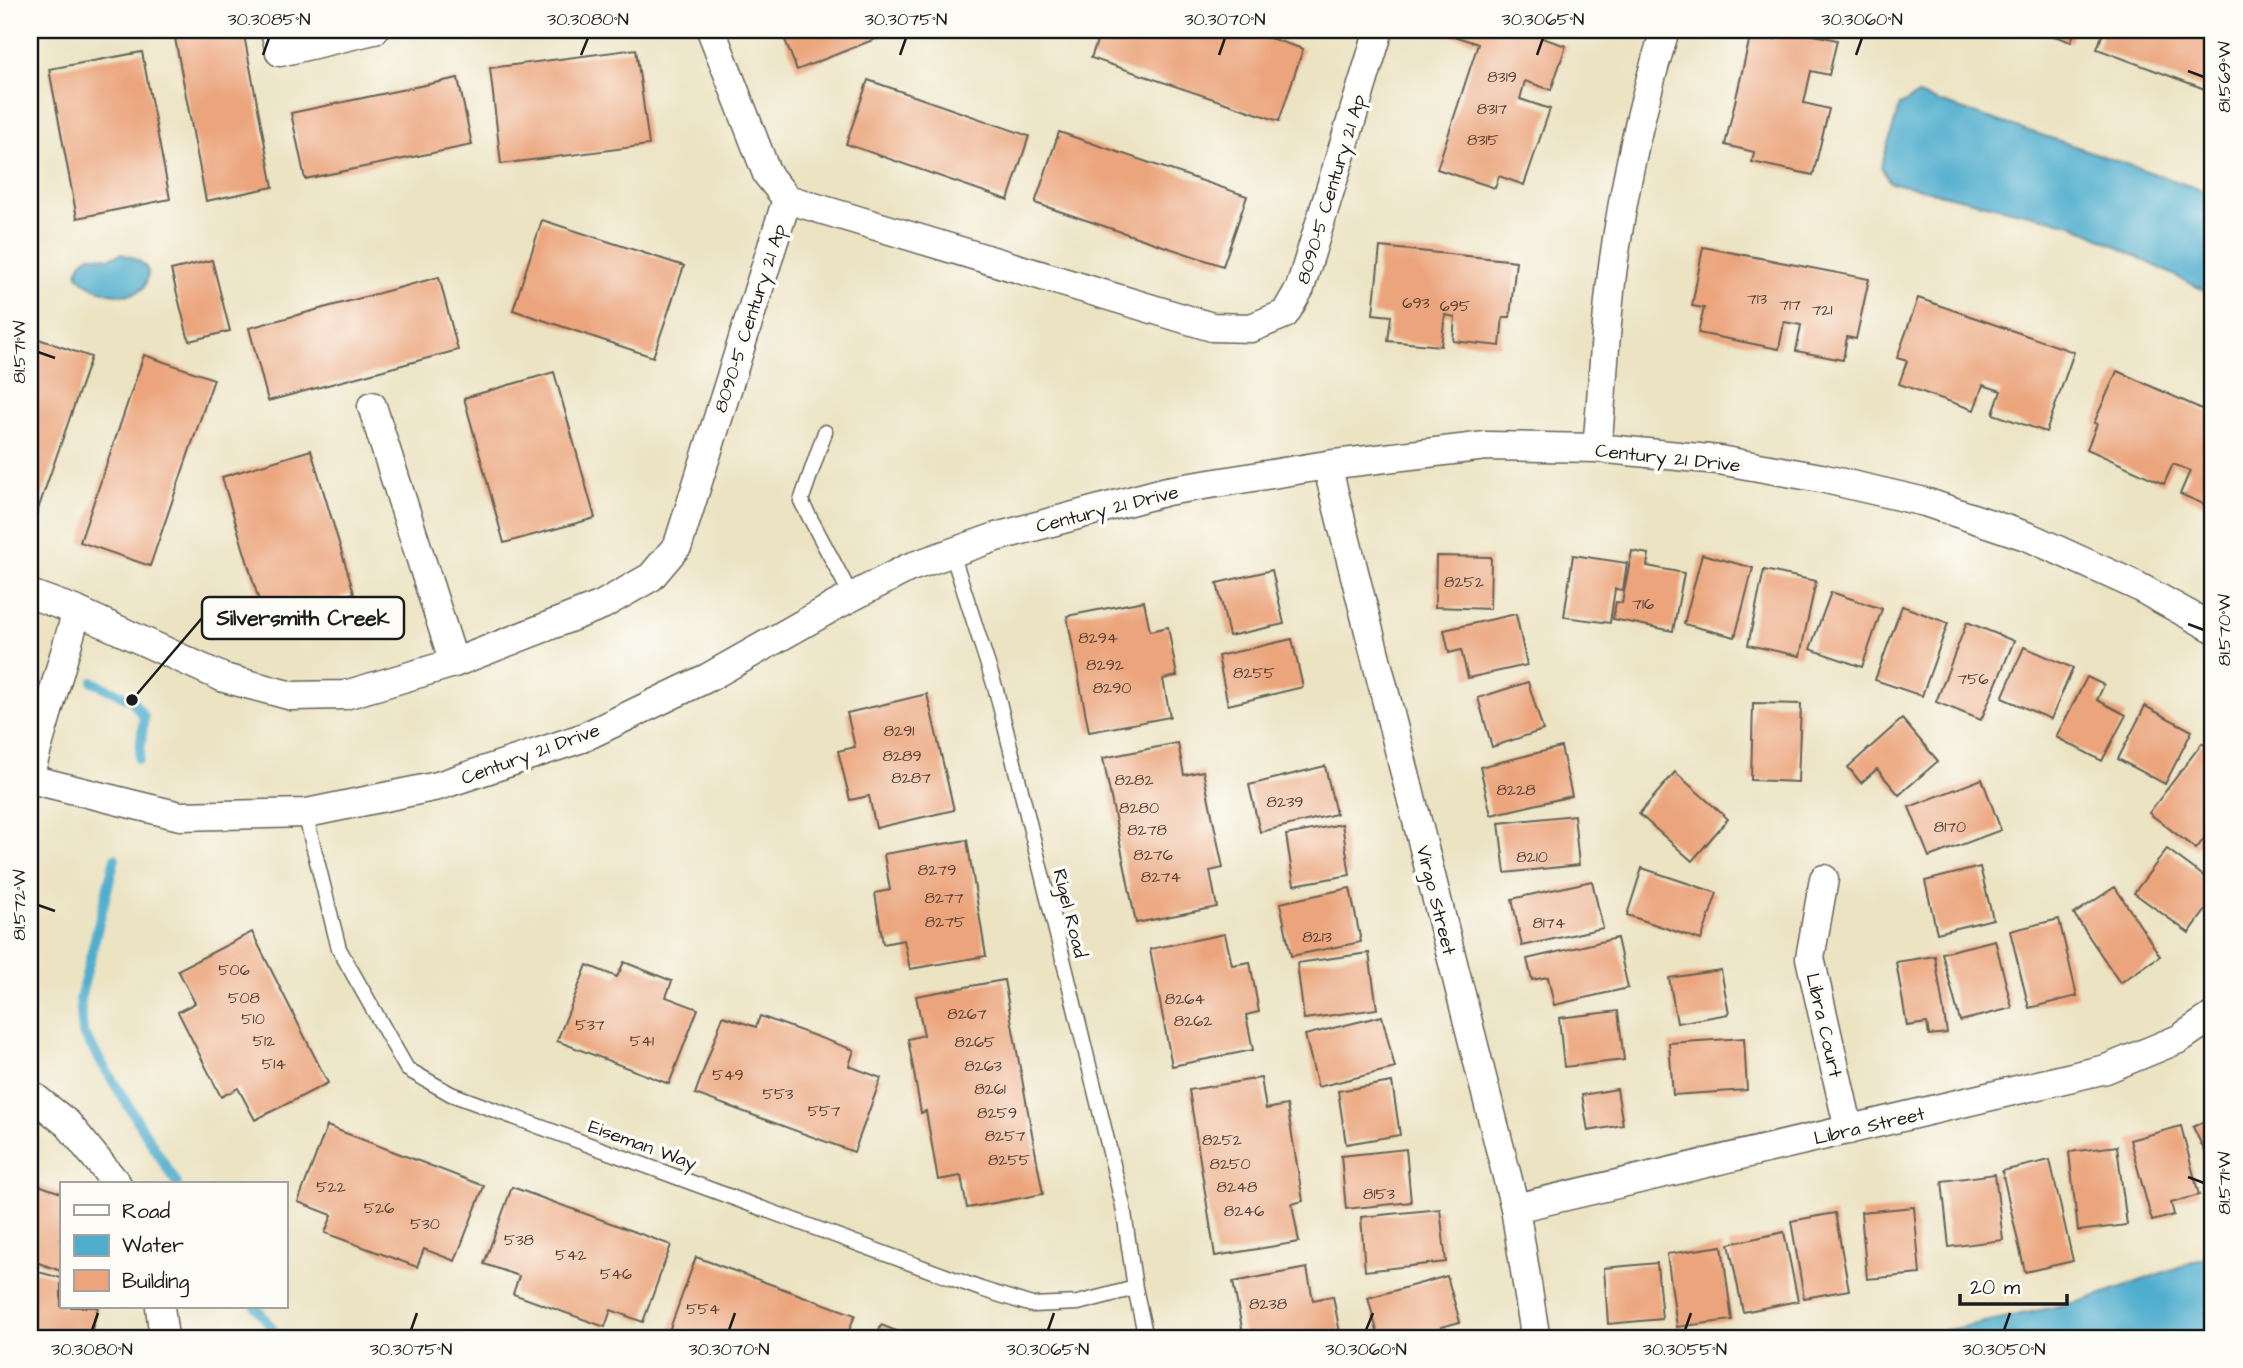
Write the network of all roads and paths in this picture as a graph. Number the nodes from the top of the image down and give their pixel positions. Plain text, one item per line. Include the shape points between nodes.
1 (275, 30) edge
2 (374, 30) edge
3 (710, 30) edge
4 (1379, 30) edge
5 (1665, 30) edge
6 (787, 199) junction
7 (372, 406) dead end
8 (825, 432) dead end
9 (1597, 448) junction
10 (1327, 465) junction
11 (952, 553) junction
12 (30, 594) edge
13 (852, 597) junction
14 (76, 611) junction
15 (2213, 628) edge
16 (454, 663) junction
17 (30, 773) edge
18 (30, 779) edge
19 (305, 813) junction
20 (1824, 879) dead end
21 (2213, 1016) edge
22 (30, 1094) edge
23 (1849, 1130) junction
24 (115, 1182) edge
25 (1516, 1208) junction
26 (1135, 1288) junction
27 (160, 1308) edge
28 (164, 1338) edge
29 (1146, 1338) edge
30 (1533, 1338) edge

1 - 2 street via 280,52
3 - 6 street via 767,174
4 - 6 street, 8090-5 Century 21 Ap via 1300,288 1285,314 1251,328 1212,327
5 - 9 street via 1631,159 1613,267
6 - 16 street, 8090-5 Century 21 Ap via 678,545 651,577 602,605
7 - 16 street
8 - 13 lane via 801,501
9 - 10 street, Century 21 Drive via 1486,446
9 - 15 street, Century 21 Drive via 1731,463 1925,502 2029,537 2137,586
10 - 11 street, Century 21 Drive via 1167,491
10 - 25 street, Virgo Street
11 - 13 street, Century 21 Drive via 908,568
11 - 26 lane, Rigel Road via 996,690 1068,979 1123,1206
12 - 14 street, 8090-5 Century 21 Ap
13 - 19 street, Century 21 Drive via 709,677 582,738 438,786
14 - 16 street, 8090-5 Century 21 Ap via 224,678 292,696 345,695
14 - 17 street
18 - 19 street, Century 21 Drive via 180,816
19 - 26 lane, Eiseman Way via 339,949 407,1069 451,1094 1032,1305 1078,1303
20 - 23 street, Libra Court via 1810,958
21 - 23 street, Libra Street via 2179,1038 2106,1069
22 - 24 street via 68,1124
23 - 25 street, Libra Street
25 - 30 street, Virgo Street
26 - 29 lane, Rigel Road
27 - 28 street

